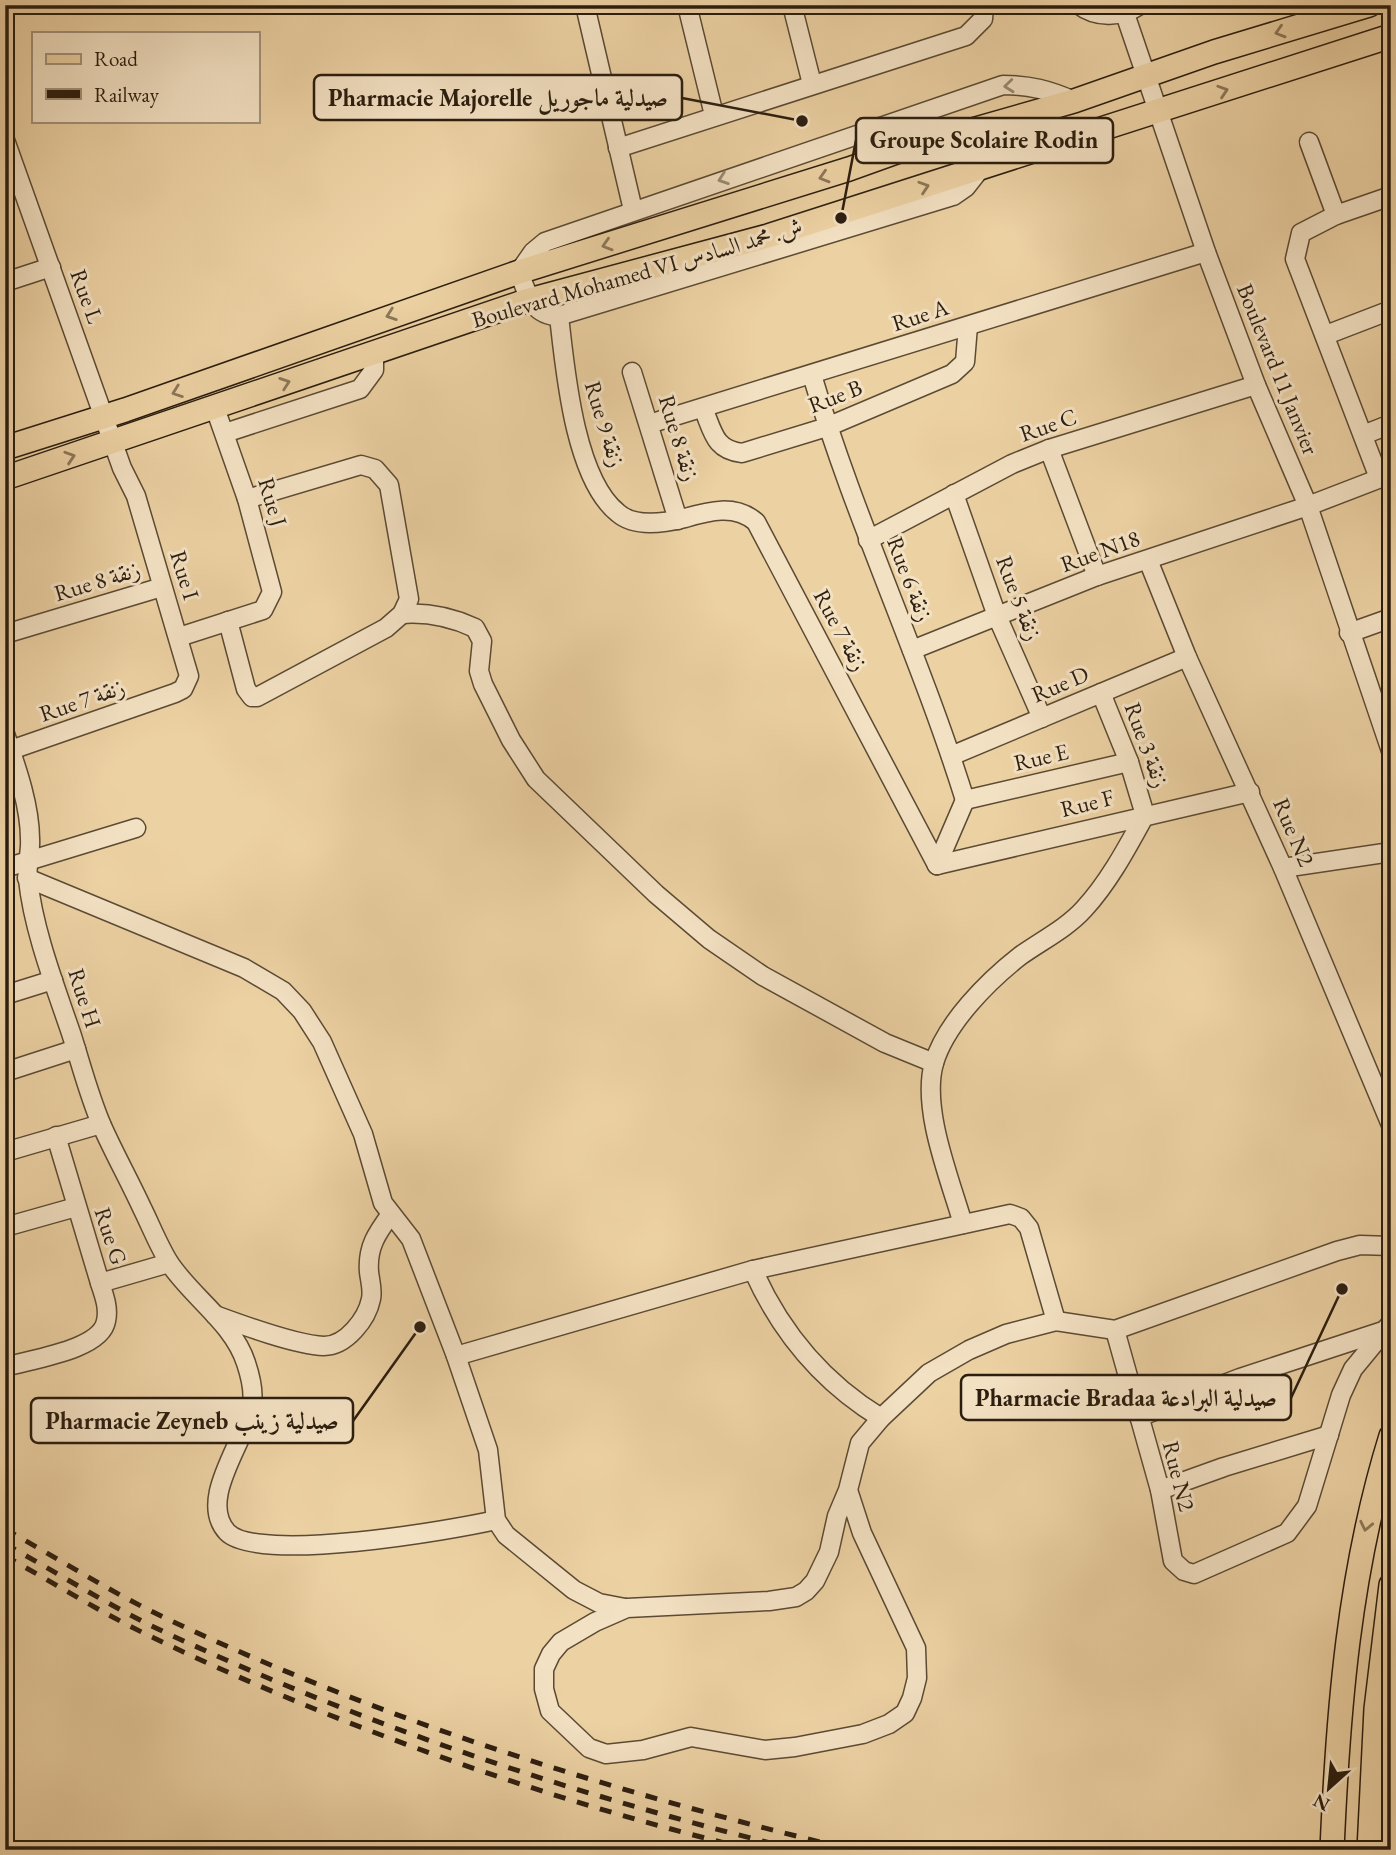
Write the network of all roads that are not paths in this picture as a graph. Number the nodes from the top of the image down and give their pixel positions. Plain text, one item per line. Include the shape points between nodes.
1 (589, 5) edge
2 (687, 5) edge
3 (792, 5) edge
4 (984, 5) edge
5 (1079, 5) edge
6 (1369, 5) edge
7 (1129, 8) edge
8 (1391, 36) edge
9 (1146, 76) junction
10 (812, 84) junction
11 (1074, 101) junction
12 (1158, 112) junction
13 (715, 115) junction
14 (898, 121) junction
15 (5, 140) edge
16 (1309, 142) dead end
17 (618, 148) junction
18 (902, 150) junction
19 (758, 168) junction
20 (772, 193) junction
21 (1391, 196) edge
22 (633, 210) junction
23 (1336, 215) junction
24 (771, 244) junction
25 (1206, 253) junction
26 (51, 267) junction
27 (519, 272) junction
28 (5, 282) edge
29 (529, 300) junction
30 (1391, 310) edge
31 (559, 316) junction
32 (968, 326) junction
33 (1325, 335) junction
34 (374, 353) junction
35 (632, 372) dead end
36 (812, 375) junction
37 (1256, 385) junction
38 (215, 408) junction
39 (703, 408) junction
40 (104, 416) junction
41 (649, 424) junction
42 (1391, 424) edge
43 (827, 427) junction
44 (225, 433) junction
45 (1363, 435) junction
46 (114, 444) junction
47 (5, 448) edge
48 (1049, 449) junction
49 (122, 468) joint
50 (1385, 476) edge
51 (5, 478) edge
52 (954, 494) junction
53 (247, 499) junction
54 (1308, 506) junction
55 (678, 520) junction
56 (642, 524) joint
57 (869, 540) junction
58 (1148, 560) junction
59 (1097, 576) junction
60 (162, 587) junction
61 (402, 614) junction
62 (998, 616) junction
63 (1391, 618) edge
64 (228, 621) junction
65 (1349, 633) junction
66 (5, 634) edge
67 (179, 637) junction
68 (912, 650) junction
69 (1187, 657) junction
70 (175, 693) joint
71 (1101, 693) junction
72 (1042, 718) junction
73 (7, 746) edge
74 (1391, 751) edge
75 (951, 756) junction
76 (1129, 762) junction
77 (1250, 792) junction
78 (965, 800) junction
79 (1145, 815) junction
80 (136, 828) dead end
81 (1391, 852) edge
82 (937, 865) junction
83 (1283, 868) junction
84 (5, 869) edge
85 (28, 870) junction
86 (53, 979) junction
87 (5, 995) edge
88 (76, 1049) junction
89 (934, 1063) junction
90 (5, 1072) edge
91 (101, 1124) junction
92 (1391, 1125) edge
93 (56, 1136) junction
94 (5, 1152) edge
95 (76, 1207) junction
96 (391, 1214) junction
97 (963, 1224) junction
98 (5, 1227) edge
99 (1391, 1246) edge
100 (169, 1263) junction
101 (753, 1270) junction
102 (100, 1283) junction
103 (215, 1315) junction
104 (1056, 1321) junction
105 (1387, 1327) edge
106 (1115, 1330) junction
107 (456, 1356) junction
108 (6, 1364) edge
109 (1139, 1417) junction
110 (881, 1418) junction
111 (1329, 1435) junction
112 (1391, 1436) edge
113 (848, 1490) junction
114 (1160, 1490) junction
115 (496, 1520) junction
116 (1391, 1585) edge
117 (626, 1608) junction
118 (1332, 1850) edge
119 (1369, 1850) edge

1 - 17 street via 587,14
2 - 13 street
3 - 10 street
4 - 10 street via 983,19 966,36
5 - 7 street via 1089,13
6 -> 9 main road, Boulevard Mohamed VI ش. محمد السادس
7 - 9 street, Boulevard 11 Janvier
12 -> 8 main road, Boulevard Mohamed VI ش. محمد السادس
9 - 11 main road, Boulevard Mohamed VI ش. محمد السادس
9 - 12 street, Boulevard 11 Janvier
10 - 13 street
11 -> 14 street via 1047,89 1003,85
11 - 18 main road, Boulevard Mohamed VI ش. محمد السادس
24 -> 12 main road, Boulevard Mohamed VI ش. محمد السادس via 894,205 981,168
12 - 25 street, Boulevard 11 Janvier
13 - 17 street
14 - 18 street
14 - 19 street
15 - 26 street, Rue L
16 - 23 street
17 - 22 street
18 -> 20 main road, Boulevard Mohamed VI ش. محمد السادس
19 - 20 street
19 -> 22 street
20 -> 27 main road, Boulevard Mohamed VI ش. محمد السادس
21 - 23 street
22 - 27 street via 545,242
23 - 33 street via 1301,233 1296,245 1295,259
24 - 29 main road, Boulevard Mohamed VI ش. محمد السادس
24 - 31 street
25 - 32 street, Rue A
25 - 37 street, Boulevard 11 Janvier
26 - 28 street
26 - 40 street, Rue L
27 - 29 street
27 -> 40 main road, Boulevard Mohamed VI ش. محمد السادس
29 - 31 street via 540,312
29 - 34 main road, Boulevard Mohamed VI ش. محمد السادس
30 - 33 street
31 - 56 street, Rue 9 زنقة via 571,415 591,470 605,500 618,514
32 - 36 street, Rue A
32 - 43 street, Rue B via 965,362 952,374
33 - 45 street
38 -> 34 main road, Boulevard Mohamed VI ش. محمد السادس
34 - 44 street via 374,370 359,389
35 - 41 street, Rue 8 زنقة
36 - 39 street, Rue A
36 - 43 street, Rue 6 زنقة
37 - 48 street, Rue C
37 - 54 street, Boulevard 11 Janvier
38 - 44 street, Rue J
38 - 46 main road, Boulevard Mohamed VI ش. محمد السادس
39 - 41 street, Rue A
39 - 43 street, Rue B via 720,446 730,452 741,453
40 - 46 street, Rue L
40 - 47 main road, Boulevard Mohamed VI ش. محمد السادس
41 - 55 street, Rue 8 زنقة
42 - 45 street
43 - 57 street, Rue 6 زنقة
44 - 53 street, Rue J
45 - 50 street
46 - 49 street, Rue L
51 -> 46 main road, Boulevard Mohamed VI ش. محمد السادس
48 - 52 street, Rue C
48 - 59 street
49 - 60 street, Rue I via 136,496
50 - 54 street, Rue N18
52 - 57 street, Rue C
52 - 62 street, Rue 5 زنقة
53 - 61 street via 361,465 375,468 389,485 409,599
53 - 64 street, Rue J via 271,598 263,610
54 - 58 street, Rue N18
54 - 65 street, Boulevard 11 Janvier
55 - 56 street, Rue 7 زنقة
55 - 82 street, Rue 7 زنقة via 711,510 748,515 756,522
57 - 68 street, Rue 6 زنقة
58 - 59 street, Rue N18
58 - 69 street, Rue N2
59 - 62 street, Rue N18
60 - 66 street, Rue 8 زنقة
60 - 67 street, Rue I
61 - 64 street via 386,628 257,697 246,690
61 - 89 street via 442,616 475,628 482,641 479,671 483,684 536,779 709,939 763,976 851,1025
62 - 68 street, Rue N18
62 - 72 street, Rue 5 زنقة
63 - 65 street
64 - 67 street
65 - 74 street, Boulevard 11 Janvier
67 - 70 street, Rue I via 189,676 183,689
68 - 75 street, Rue 6 زنقة
69 - 71 street, Rue D
69 - 77 street, Rue N2
70 - 73 street, Rue 7 زنقة
71 - 72 street, Rue D
71 - 76 street, Rue 3 زنقة
72 - 75 street, Rue D
73 - 85 street, Rue H via 28,817
75 - 78 street, Rue 6 زنقة
76 - 78 street, Rue E
76 - 79 street, Rue 3 زنقة
77 - 79 street, Rue F
77 - 83 street, Rue N2
78 - 82 street
79 - 82 street, Rue F
79 - 89 street via 1084,909 983,988 959,1017
80 - 85 street
81 - 83 street
83 - 92 street, Rue N2
84 - 85 street
85 - 86 street, Rue H
85 - 96 street via 244,968 284,991 322,1042 363,1134 383,1203
86 - 87 street
86 - 88 street, Rue H
88 - 90 street
88 - 91 street, Rue H
89 - 97 street via 936,1131
91 - 93 street
91 - 100 street, Rue H
93 - 94 street
93 - 95 street, Rue G
95 - 98 street
95 - 102 street, Rue G
96 - 103 street via 368,1252 371,1299 340,1342 326,1346 306,1343
96 - 107 street via 411,1239
97 - 101 street
97 - 104 street via 1010,1214 1021,1218
99 - 106 street via 1360,1245 1336,1251
100 - 102 street
100 - 103 street, Rue H
101 - 107 street
101 - 110 street via 776,1316 819,1371 852,1401
102 - 108 street, Rue G via 106,1320 103,1330 87,1344
103 - 115 street, Rue H via 244,1359 253,1401 221,1479 220,1510 228,1533 258,1543 310,1546 386,1540
104 - 106 street
104 - 110 street via 969,1350 929,1373
105 - 109 street
105 - 111 street, Rue N2 via 1353,1370
106 - 109 street, Rue N2
107 - 115 street via 488,1450
109 - 114 street, Rue N2
110 - 113 street via 860,1443
111 - 114 street
111 - 114 street, Rue N2 via 1307,1506 1287,1533 1194,1574 1173,1561
112 -> 118 main road via 1357,1569 1341,1699
113 - 117 street via 822,1569 796,1597
113 - 117 street via 862,1533 916,1648 912,1698 905,1713 890,1724 828,1742 765,1750 691,1737 624,1754 589,1748 550,1711 544,1669 561,1642
115 - 117 street via 506,1535 574,1590 599,1604
116 - 119 main road via 1376,1709

